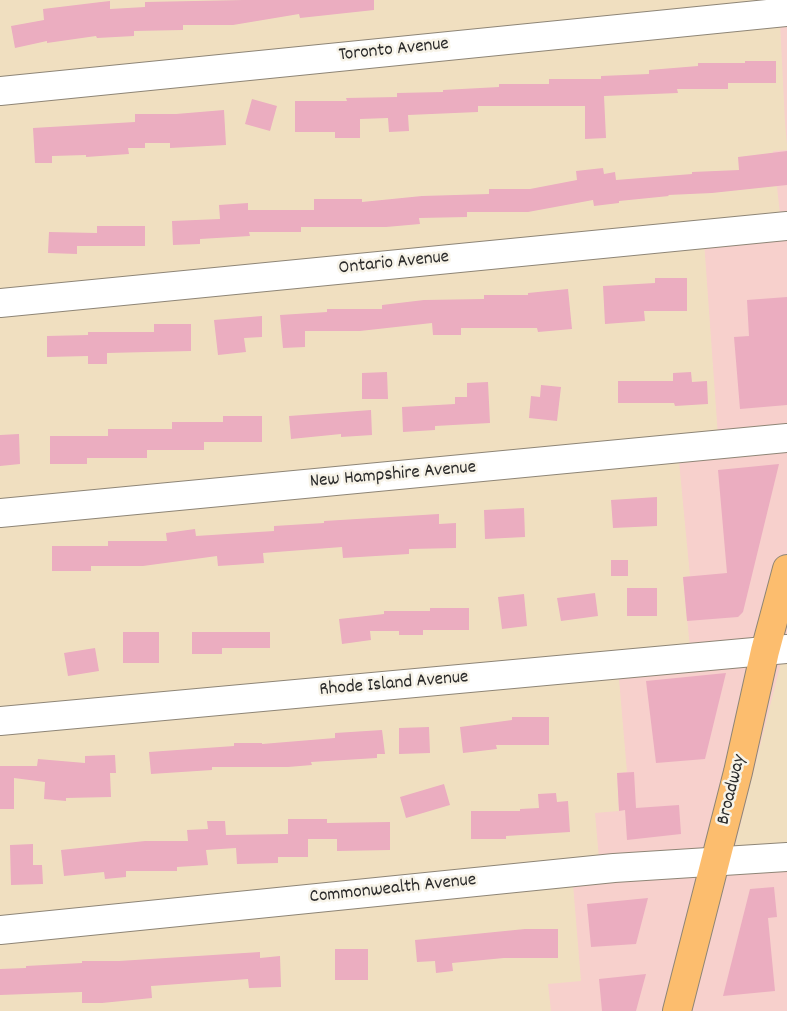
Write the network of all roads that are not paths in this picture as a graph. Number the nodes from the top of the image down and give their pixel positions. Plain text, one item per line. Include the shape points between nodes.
1 (787, 12) edge
2 (0, 91) edge
3 (787, 226) edge
4 (0, 302) edge
5 (787, 438) edge
6 (0, 513) edge
7 (787, 569) edge
8 (776, 650) edge
9 (0, 721) edge
10 (787, 856) edge
11 (715, 861) junction
12 (0, 930) edge
13 (677, 1011) edge

1 - 2 street, Toronto Avenue
3 - 4 street, Ontario Avenue
5 - 6 street, New Hampshire Avenue
7 - 8 main road, Broadway
8 - 9 street, Rhode Island Avenue
8 - 11 main road, Broadway via 738,772
10 - 11 street, Commonwealth Avenue
11 - 12 street, Commonwealth Avenue via 605,869
11 - 13 main road, Broadway

